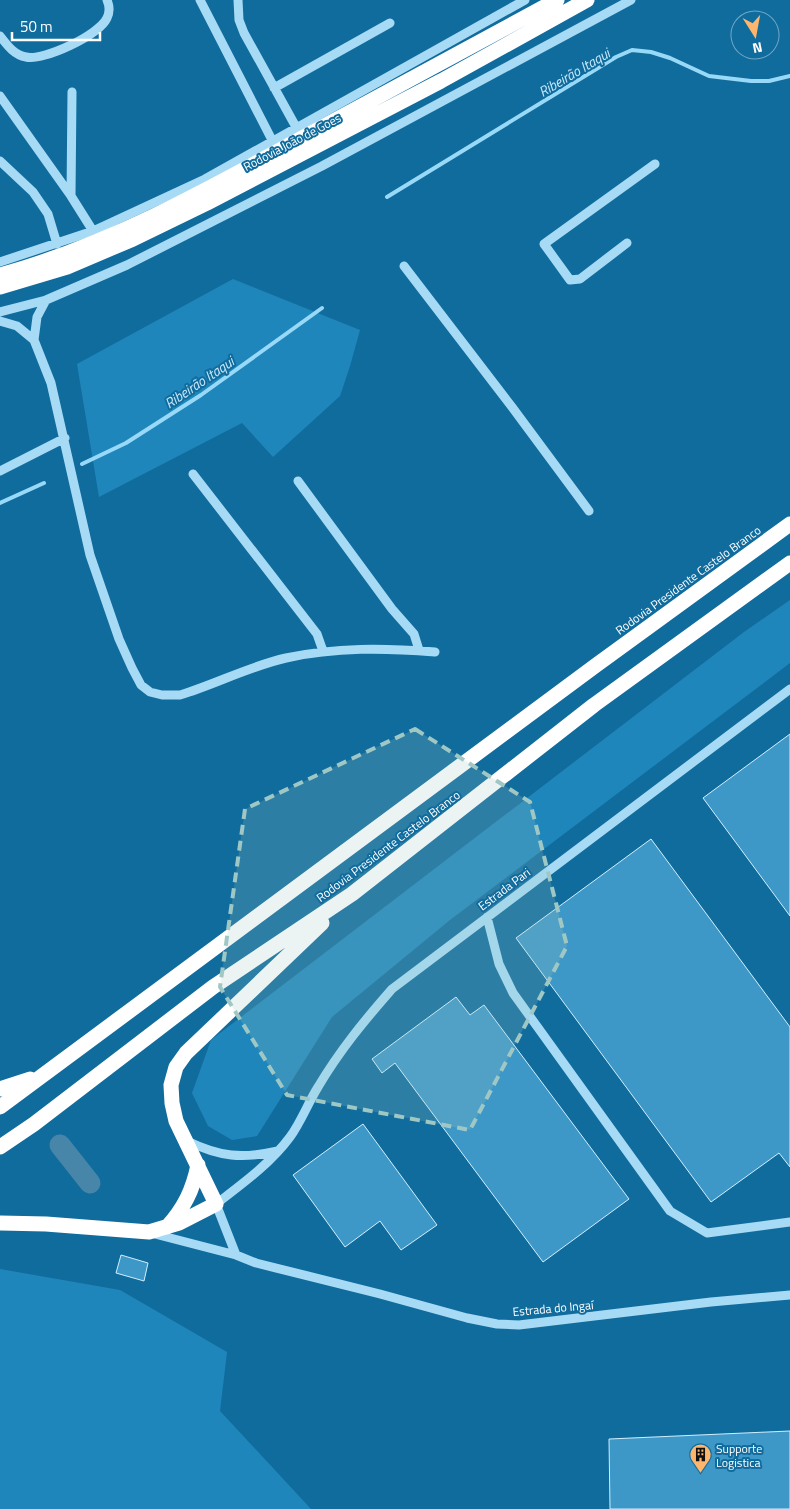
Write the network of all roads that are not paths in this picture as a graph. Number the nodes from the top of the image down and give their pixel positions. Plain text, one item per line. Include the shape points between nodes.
1 (107, 0) edge
2 (200, 0) edge
3 (238, 0) edge
4 (524, 0) edge
5 (557, 0) edge
6 (587, 0) edge
7 (631, 0) edge
8 (390, 23) dead end
9 (0, 36) edge
10 (274, 88) junction
11 (72, 92) dead end
12 (0, 96) edge
13 (296, 127) junction
14 (272, 140) junction
15 (0, 161) edge
16 (655, 164) dead end
17 (71, 196) junction
18 (93, 231) junction
19 (627, 243) dead end
20 (57, 244) junction
21 (0, 262) edge
22 (404, 266) dead end
23 (0, 275) edge
24 (0, 287) edge
25 (46, 300) junction
26 (0, 312) edge
27 (0, 321) edge
28 (34, 340) junction
29 (65, 438) junction
30 (0, 471) edge
31 (193, 474) dead end
32 (298, 481) dead end
33 (589, 511) dead end
34 (790, 524) edge
35 (790, 563) edge
36 (419, 650) junction
37 (323, 651) junction
38 (435, 652) dead end
39 (790, 689) edge
40 (352, 894) junction
41 (487, 917) junction
42 (44, 1075) junction
43 (0, 1088) edge
44 (0, 1107) edge
45 (185, 1140) junction
46 (0, 1147) edge
47 (278, 1151) junction
48 (198, 1166) junction
49 (216, 1204) junction
50 (790, 1222) edge
51 (0, 1223) edge
52 (166, 1228) junction
53 (149, 1232) junction
54 (236, 1255) junction
55 (790, 1295) edge

1 - 9 street via 110,10 96,31 50,54 26,57 10,50
2 - 14 street
3 - 10 street via 239,20 244,33
4 - 13 street
5 - 23 highway, Rodovia João de Goes via 199,195 68,252
6 - 24 highway, Rodovia João de Goes via 441,81 207,203 67,268
7 - 25 street via 266,195 127,265
8 - 10 street
10 - 13 street
11 - 17 street
12 - 17 street
13 - 14 street
14 - 18 street via 205,179
15 - 20 street via 33,192 48,214
16 - 19 street via 544,244 570,280 574,280 580,279
17 - 18 street
18 - 20 street
20 - 21 street
22 - 33 street
25 - 26 street
25 - 28 street via 37,318
27 - 28 street via 17,326
28 - 29 street via 51,383
29 - 30 street
29 - 37 street via 90,555 122,645 141,685 150,692 180,695 284,658
31 - 37 street via 317,634
32 - 36 street via 414,634
34 - 42 highway, Rodovia Presidente Castelo Branco
35 - 40 highway, Rodovia Presidente Castelo Branco via 594,705
36 - 37 street via 356,648
36 - 38 street
39 - 41 street, Estrada Pari
40 - 45 highway via 186,1053 176,1067 171,1086 172,1103
40 - 46 highway, Rodovia Presidente Castelo Branco via 213,987
41 - 47 street, Estrada Pari via 392,989 350,1037 317,1088 303,1117
41 - 50 street via 499,964 513,993 670,1211 707,1233
42 - 43 highway
42 - 44 highway, Rodovia Presidente Castelo Branco
45 - 47 street via 220,1154 259,1155
45 - 48 highway
47 - 49 street, Estrada Pari
48 - 49 highway
48 - 52 highway via 189,1197
49 - 52 highway
49 - 54 street
51 - 53 highway
52 - 53 highway
53 - 54 street, Estrada do Ingaí
54 - 55 street, Estrada do Ingaí via 256,1263 497,1324 519,1325

